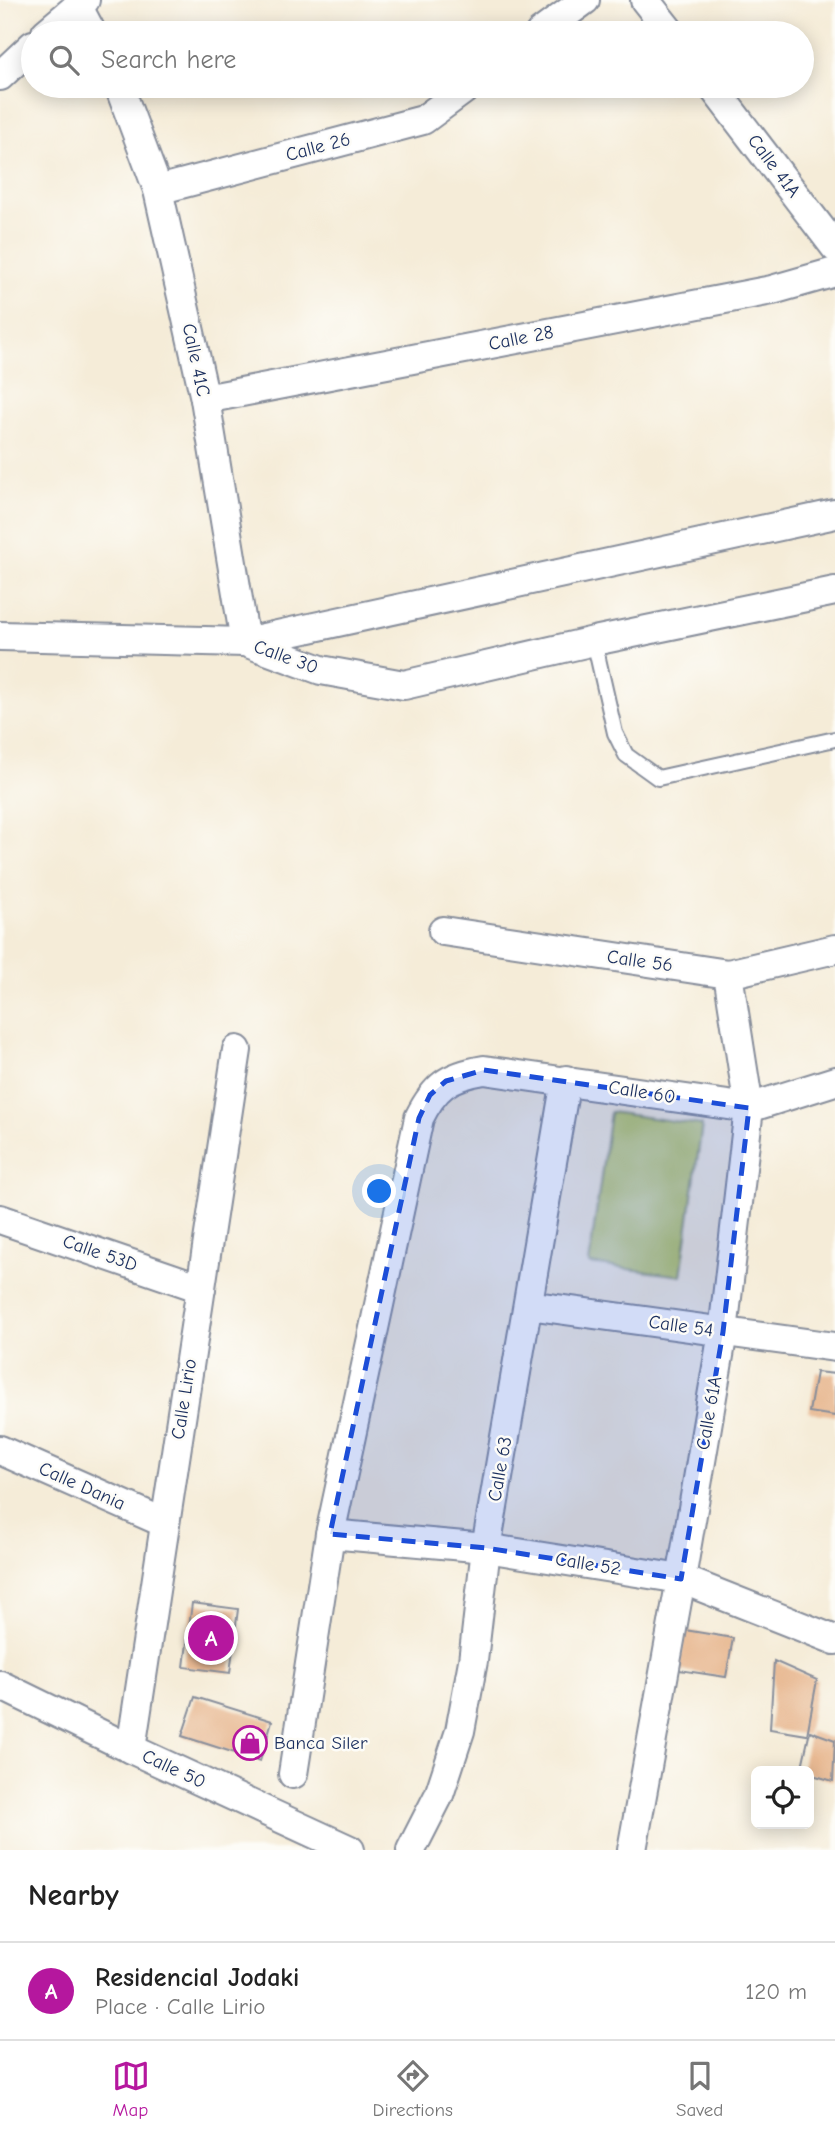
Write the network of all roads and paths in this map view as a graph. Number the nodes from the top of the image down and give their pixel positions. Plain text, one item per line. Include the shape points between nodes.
1 (585, 0) edge
2 (645, 0) edge
3 (81, 3) edge
4 (60, 21) edge
5 (88, 21) edge
6 (556, 21) edge
7 (662, 21) edge
8 (21, 57) edge
9 (0, 76) edge
10 (124, 98) edge
11 (453, 98) edge
12 (721, 98) edge
13 (158, 190) junction
14 (835, 247) edge
15 (835, 272) edge
16 (205, 399) junction
17 (835, 514) edge
18 (835, 591) edge
19 (0, 636) edge
20 (594, 641) junction
21 (245, 642) junction
22 (835, 739) edge
23 (443, 930) dead end
24 (835, 948) edge
25 (728, 974) junction
26 (237, 1050) dead end
27 (566, 1080) junction
28 (835, 1081) edge
29 (749, 1108) junction
30 (0, 1219) edge
31 (201, 1288) junction
32 (528, 1305) junction
33 (723, 1332) junction
34 (835, 1347) edge
35 (0, 1450) edge
36 (165, 1522) junction
37 (330, 1534) junction
38 (486, 1548) junction
39 (681, 1578) junction
40 (835, 1640) edge
41 (0, 1685) edge
42 (131, 1749) junction
43 (293, 1774) dead end
44 (349, 1850) edge
45 (411, 1850) edge
46 (632, 1850) edge

1 - 6 street
2 - 7 street
3 - 4 street
3 - 5 street
8 - 9 street
10 - 13 street, Calle 41C
11 - 13 street, Calle 26 via 423,120
12 - 14 street, Calle 41A
13 - 16 street, Calle 41C
15 - 16 street, Calle 28 via 772,289
16 - 21 street, Calle 41C
17 - 21 street, Calle 30
18 - 20 street, Calle 30
19 - 21 street
20 - 21 street, Calle 30 via 404,685 321,670
20 - 22 lane via 615,733 626,755 658,778
23 - 25 street, Calle 56
24 - 25 street, Calle 56
25 - 29 street, Calle 61A
26 - 31 street, Calle Lirio
27 - 29 street, Calle 60
27 - 32 street, Calle 63
27 - 37 street, Calle 60 via 484,1070 446,1081 430,1095 419,1118
28 - 29 street, Calle 60
29 - 33 street, Calle 61A
30 - 31 street, Calle 53D
31 - 36 street, Calle Lirio
32 - 33 street, Calle 54
32 - 38 street, Calle 63
33 - 34 street, Calle 54
33 - 39 street, Calle 61A
35 - 36 street, Calle Dania
36 - 42 street, Calle Lirio
37 - 38 street, Calle 52
37 - 43 street
38 - 39 street, Calle 52
38 - 45 street, Calle 63 via 460,1731 439,1795
39 - 40 street, Calle 52
39 - 46 street, Calle 61A
41 - 42 street, Calle 50
42 - 44 street, Calle 50

